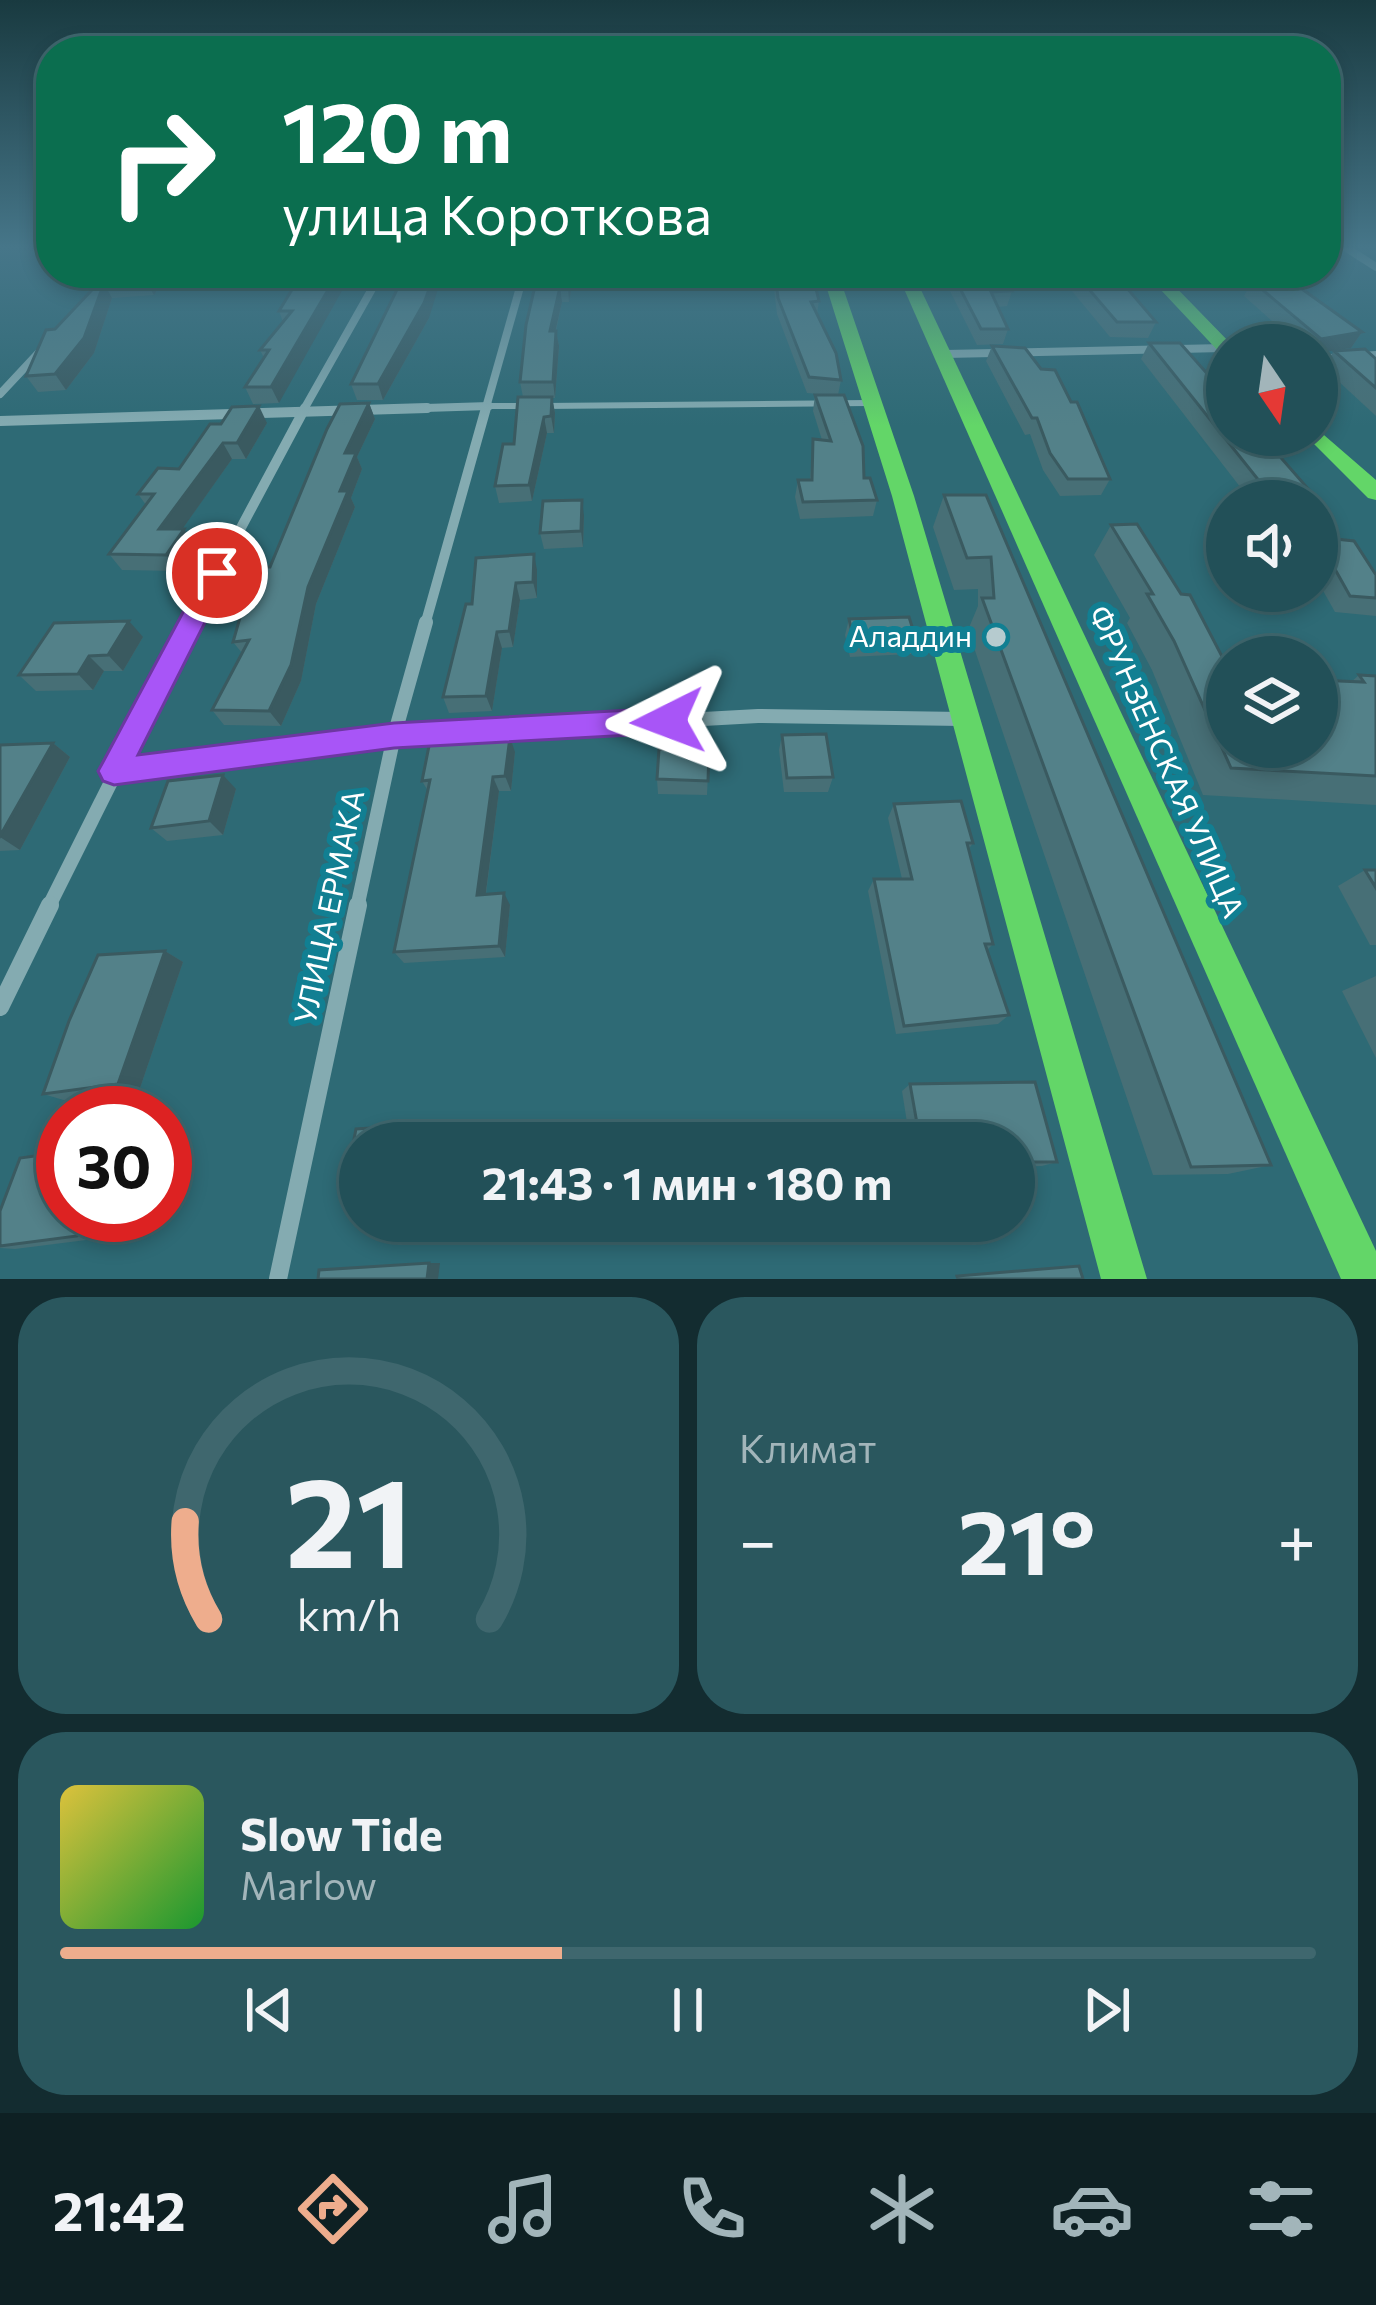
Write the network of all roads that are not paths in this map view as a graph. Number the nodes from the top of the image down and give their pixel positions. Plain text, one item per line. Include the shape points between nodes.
1 (361, 307) edge
2 (515, 307) edge
3 (841, 307) edge
4 (922, 307) edge
5 (48, 342) edge
6 (1206, 349) edge
7 (945, 354) junction
8 (1376, 355) edge
9 (1338, 358) edge
10 (0, 394) edge
11 (873, 403) junction
12 (489, 406) junction
13 (299, 414) junction
14 (0, 421) edge
15 (1338, 456) edge
16 (1376, 493) edge
17 (966, 719) junction
18 (394, 736) junction
19 (114, 771) junction
20 (0, 1006) edge
21 (278, 1279) edge
22 (1124, 1279) edge
23 (1365, 1279) edge

1 - 13 street
2 - 12 street, УЛИЦА ЕРМАКА
3 - 11 street
4 - 7 street, ФРУНЗЕНСКАЯ УЛИЦА
5 - 10 street
6 - 7 street
7 - 23 street, ФРУНЗЕНСКАЯ УЛИЦА
8 - 9 street
11 - 12 lane
11 - 17 street
12 - 13 street
12 - 18 street, УЛИЦА ЕРМАКА
13 - 14 street
13 - 19 street
15 - 16 street
17 - 18 street via 758,716
17 - 22 street
18 - 19 street
18 - 21 street, УЛИЦА ЕРМАКА
19 - 20 street

